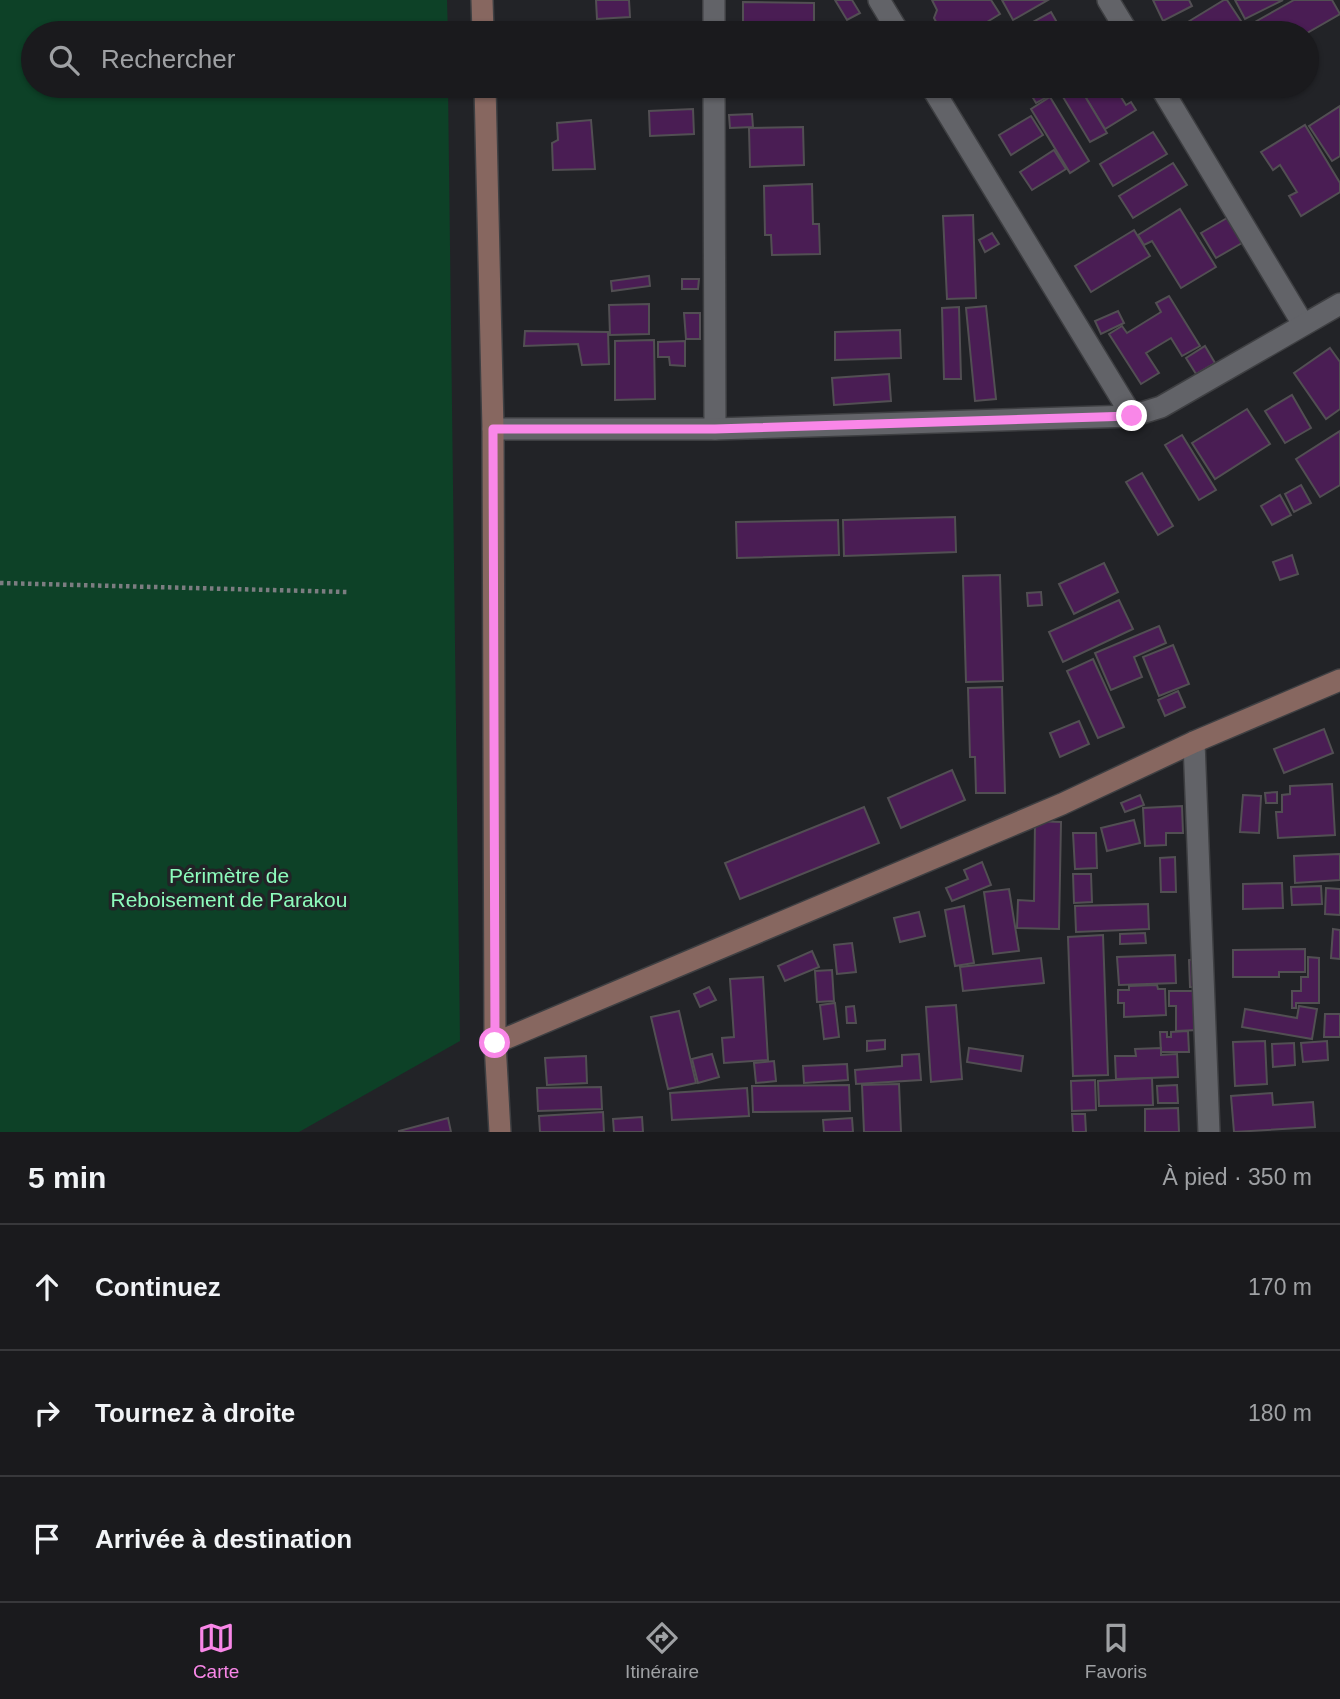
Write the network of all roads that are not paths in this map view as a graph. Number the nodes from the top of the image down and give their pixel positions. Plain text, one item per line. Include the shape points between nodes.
1 (482, 0) edge
2 (714, 0) edge
3 (879, 0) edge
4 (1108, 0) edge
5 (483, 21) edge
6 (714, 21) edge
7 (892, 21) edge
8 (1121, 21) edge
9 (485, 98) edge
10 (714, 98) edge
11 (938, 98) edge
12 (1167, 98) edge
13 (1340, 304) edge
14 (1303, 324) junction
15 (1132, 416) junction
16 (493, 429) junction
17 (715, 429) junction
18 (1340, 680) edge
19 (1194, 743) junction
20 (495, 1043) junction
21 (500, 1132) edge
22 (1209, 1132) edge

1 - 5 street
2 - 6 street
3 - 7 street
4 - 8 street
9 - 16 street
10 - 17 street
11 - 15 street
12 - 14 street
13 - 14 street
14 - 15 street via 1161,407
15 - 17 street
16 - 17 street
16 - 20 street
18 - 19 street
19 - 20 street via 1062,804
19 - 22 street
20 - 21 street

